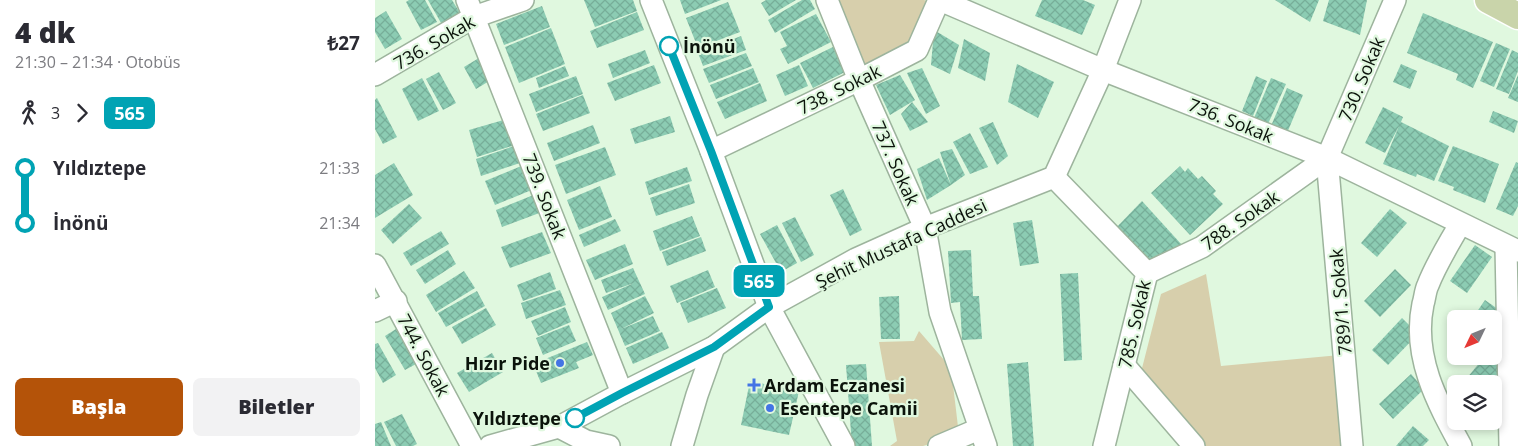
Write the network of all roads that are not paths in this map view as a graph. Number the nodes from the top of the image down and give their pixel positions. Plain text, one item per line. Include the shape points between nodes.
1 (523, 0) edge
2 (651, 0) edge
3 (827, 0) edge
4 (939, 0) edge
5 (1130, 0) edge
6 (1395, 0) edge
7 (1488, 0) edge
8 (471, 9) edge
9 (1518, 16) edge
10 (1103, 70) junction
11 (375, 75) edge
12 (859, 80) junction
13 (711, 151) junction
14 (1327, 158) junction
15 (1054, 177) junction
16 (1460, 224) junction
17 (925, 228) junction
18 (1512, 249) edge
19 (375, 265) edge
20 (1147, 273) junction
21 (396, 301) junction
22 (769, 307) junction
23 (375, 311) edge
24 (714, 347) junction
25 (1124, 365) junction
26 (622, 393) junction
27 (559, 427) junction
28 (983, 438) edge
29 (487, 446) edge
30 (609, 446) edge
31 (682, 446) edge
32 (844, 446) edge
33 (939, 446) edge
34 (1103, 446) edge
35 (1194, 446) edge
36 (1352, 446) edge
37 (1461, 446) edge
38 (1510, 446) edge

1 - 8 street, 736. Sokak
2 - 13 street
3 - 12 street, 737. Sokak
4 - 10 street, 736. Sokak
4 - 12 street, 738. Sokak via 917,50
5 - 10 street
6 - 14 street, 730. Sokak
7 - 9 main road
8 - 11 street, 736. Sokak
8 - 26 street, 739. Sokak
10 - 14 street, 736. Sokak
10 - 15 street
12 - 13 street, 738. Sokak
12 - 17 street, 737. Sokak
13 - 22 street
14 - 16 street, 736. Sokak
14 - 20 street, 788. Sokak via 1203,247
14 - 36 street, 789/1. Sokak
15 - 17 street, Şehit Mustafa Caddesi
15 - 20 street, 785. Sokak
16 - 18 street, 736. Sokak
16 - 37 street via 1427,286 1420,318 1426,371
17 - 22 street, Şehit Mustafa Caddesi via 856,260
17 - 28 street, 737. Sokak via 940,312
18 - 38 street
19 - 21 street, 744. Sokak
20 - 25 street, 785. Sokak
21 - 23 street
21 - 29 street, 744. Sokak
22 - 24 street, Şehit Mustafa Caddesi
22 - 32 street
24 - 26 street, Şehit Mustafa Caddesi
24 - 31 street
25 - 34 street, 785. Sokak
25 - 35 street
26 - 27 street, Şehit Mustafa Caddesi
27 - 29 street, Şehit Mustafa Caddesi
27 - 30 street via 586,441
28 - 33 street

